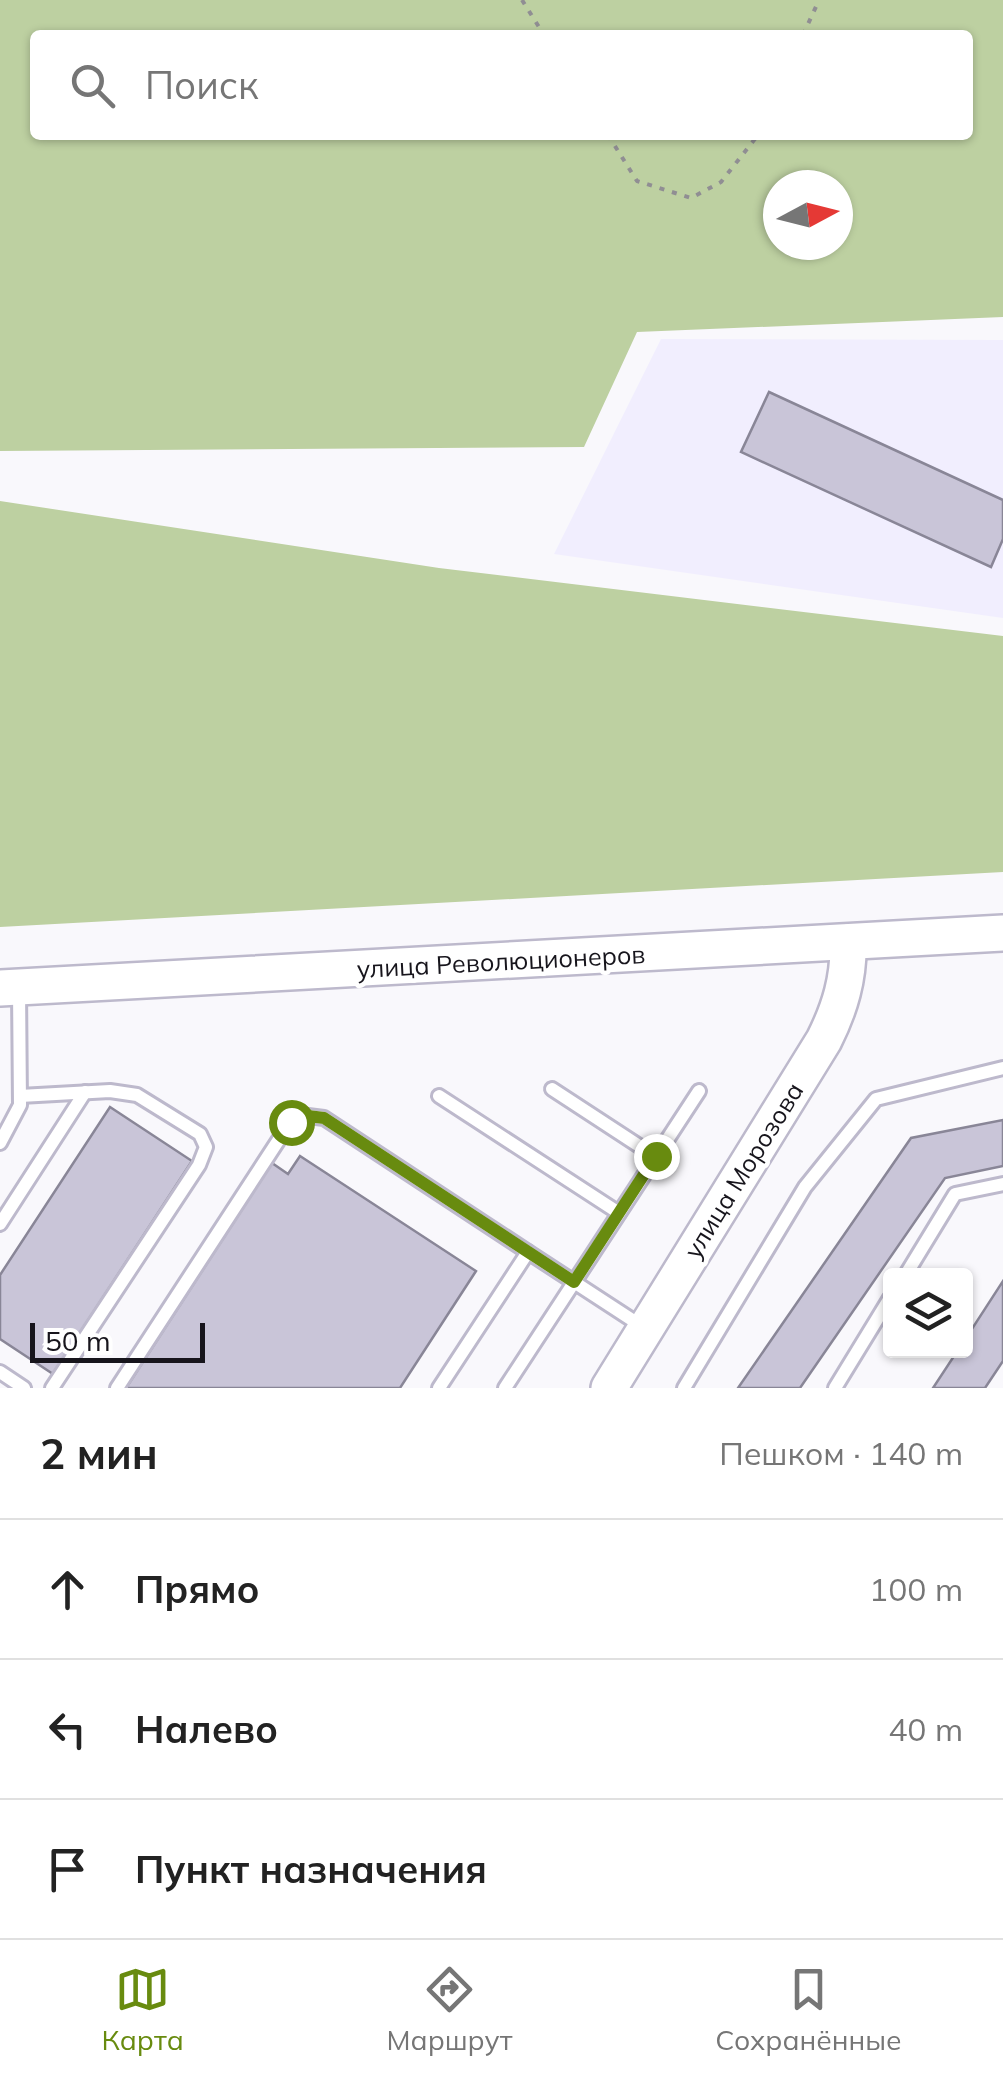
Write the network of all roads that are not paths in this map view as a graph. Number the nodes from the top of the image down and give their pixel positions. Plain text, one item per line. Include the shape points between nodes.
1 (1003, 933) edge
2 (848, 942) junction
3 (10, 988) edge
4 (1003, 1068) edge
5 (552, 1088) dead end
6 (699, 1091) dead end
7 (86, 1092) junction
8 (20, 1096) junction
9 (439, 1096) dead end
10 (0, 1143) edge
11 (656, 1156) junction
12 (1003, 1184) edge
13 (618, 1214) junction
14 (0, 1224) edge
15 (528, 1252) junction
16 (910, 1268) edge
17 (574, 1282) junction
18 (883, 1309) edge
19 (645, 1328) junction
20 (0, 1372) edge
21 (24, 1388) edge
22 (52, 1388) edge
23 (118, 1388) edge
24 (439, 1388) edge
25 (505, 1388) edge
26 (608, 1388) edge
27 (684, 1388) edge
28 (834, 1388) edge

1 - 2 main road, улица Революционеров
2 - 3 main road, улица Революционеров
2 - 19 main road, улица Морозова via 845,989 824,1040
3 - 8 lane
4 - 27 lane via 876,1099 805,1187
5 - 11 lane
6 - 11 lane
7 - 8 lane
7 - 14 lane
7 - 22 lane via 126,1092 148,1100 200,1134 206,1147
8 - 10 lane
9 - 13 lane
11 - 13 lane
12 - 16 lane via 955,1194
13 - 17 lane
15 - 17 lane
15 - 23 lane via 324,1118 300,1118 291,1122
15 - 24 lane
17 - 19 lane
17 - 25 lane
18 - 28 lane
19 - 26 main road, улица Морозова
20 - 21 lane

